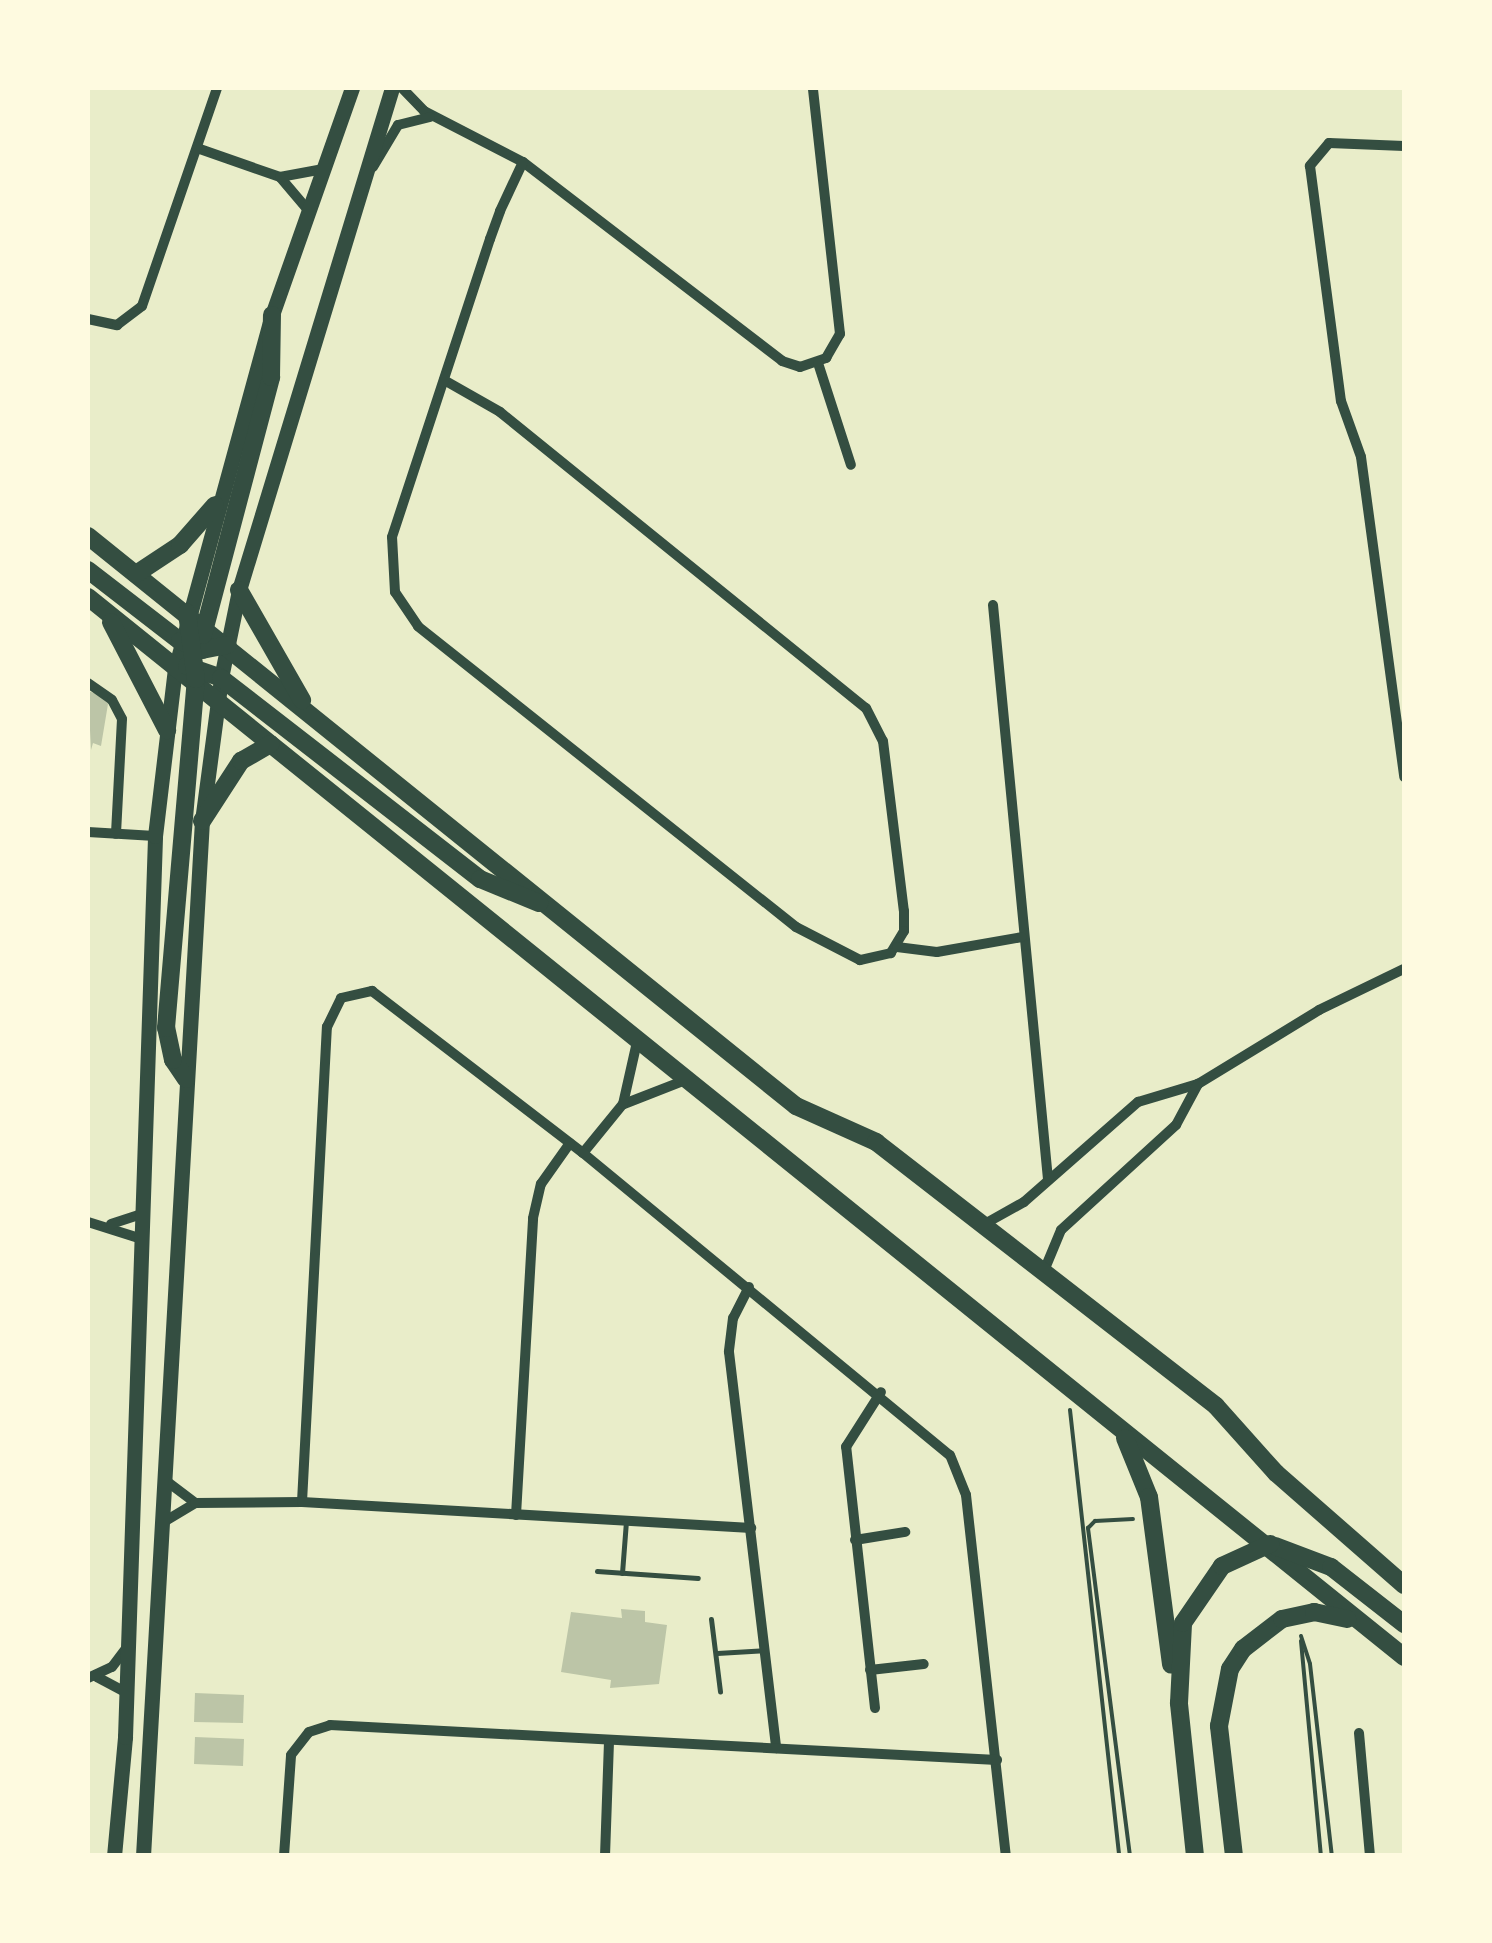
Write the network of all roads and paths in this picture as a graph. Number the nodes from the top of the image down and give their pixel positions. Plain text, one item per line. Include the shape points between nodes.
1 (217, 88) edge
2 (352, 88) edge
3 (392, 88) edge
4 (402, 88) edge
5 (813, 88) edge
6 (436, 118) junction
7 (1404, 146) edge
8 (197, 148) junction
9 (523, 162) junction
10 (323, 169) junction
11 (280, 178) junction
12 (363, 178) junction
13 (307, 209) junction
14 (272, 315) junction
15 (88, 319) edge
16 (818, 364) junction
17 (444, 380) junction
18 (851, 465) dead end
19 (215, 505) junction
20 (88, 536) edge
21 (88, 570) edge
22 (136, 574) junction
23 (239, 590) junction
24 (88, 597) edge
25 (993, 605) dead end
26 (106, 613) junction
27 (187, 614) junction
28 (204, 626) junction
29 (228, 645) junction
30 (195, 660) junction
31 (174, 670) junction
32 (222, 678) junction
33 (88, 683) edge
34 (218, 702) junction
35 (308, 710) junction
36 (166, 730) junction
37 (271, 744) junction
38 (1404, 778) edge
39 (202, 821) junction
40 (88, 832) edge
41 (116, 834) junction
42 (155, 836) junction
43 (550, 906) junction
44 (1022, 937) junction
45 (898, 947) junction
46 (1404, 968) edge
47 (638, 1042) junction
48 (186, 1079) junction
49 (683, 1080) junction
50 (1198, 1084) junction
51 (624, 1104) junction
52 (570, 1143) junction
53 (583, 1152) junction
54 (1048, 1180) junction
55 (142, 1214) junction
56 (88, 1222) edge
57 (110, 1224) junction
58 (980, 1226) junction
59 (142, 1239) junction
60 (1044, 1271) junction
61 (750, 1286) junction
62 (1066, 1384) junction
63 (880, 1392) junction
64 (1116, 1426) junction
65 (164, 1479) junction
66 (302, 1502) junction
67 (195, 1503) junction
68 (516, 1515) junction
69 (1138, 1519) dead end
70 (626, 1521) junction
71 (162, 1523) junction
72 (751, 1528) junction
73 (1088, 1528) junction
74 (905, 1532) dead end
75 (855, 1540) junction
76 (1270, 1544) junction
77 (596, 1572) dead end
78 (622, 1573) junction
79 (698, 1578) dead end
80 (1404, 1586) edge
81 (712, 1620) dead end
82 (1352, 1620) junction
83 (1404, 1624) edge
84 (125, 1650) junction
85 (769, 1650) junction
86 (716, 1654) junction
87 (1404, 1656) edge
88 (924, 1664) dead end
89 (870, 1670) junction
90 (92, 1677) edge
91 (720, 1691) dead end
92 (126, 1693) junction
93 (1178, 1703) junction
94 (874, 1708) dead end
95 (1359, 1733) dead end
96 (609, 1740) junction
97 (776, 1748) junction
98 (997, 1760) junction
99 (114, 1856) edge
100 (143, 1856) edge
101 (284, 1856) edge
102 (605, 1856) edge
103 (1006, 1856) edge
104 (1119, 1856) edge
105 (1130, 1856) edge
106 (1195, 1856) edge
107 (1234, 1856) edge
108 (1321, 1856) edge
109 (1332, 1856) edge
110 (1370, 1856) edge

1 - 8 street
2 - 10 main road
3 - 12 main road
4 - 6 street
5 - 16 street via 840,325 833,352
6 - 9 street
6 - 12 street via 398,125
7 - 38 street via 1329,143 1310,166 1341,401 1360,456
8 - 11 street
8 - 15 street via 142,306 117,325
9 - 16 street via 782,361
9 - 17 street
10 - 11 street
10 - 13 main road
11 - 13 street
12 - 23 main road
13 - 14 main road
14 - 19 main road
14 - 28 main road via 271,377
16 - 18 street
17 - 45 street via 500,412 866,708 885,753 905,922
17 - 45 street via 389,551 390,579 409,616 796,926 860,960 884,958
19 - 22 main road via 180,545
19 - 27 main road
20 - 22 main road
21 - 30 main road
22 - 27 main road
23 - 29 main road
23 - 35 main road
24 - 26 main road
25 - 44 street
26 - 31 main road
26 - 36 main road
27 - 28 main road
27 - 30 main road
28 - 29 main road
28 - 30 main road
29 - 30 main road
29 - 32 main road
29 - 35 main road
30 - 31 main road
30 - 31 main road
30 - 32 main road
30 - 34 main road
30 - 48 main road via 166,1028 173,1060
31 - 36 main road
32 - 34 main road
32 - 43 main road via 480,879
33 - 41 street via 112,700 122,720
34 - 37 main road
34 - 39 main road
35 - 43 main road
36 - 42 main road
37 - 39 main road via 241,761
37 - 47 main road
39 - 48 main road
40 - 41 street
41 - 42 street
42 - 55 main road
43 - 58 main road via 808,1116 863,1133
44 - 45 street via 937,952
44 - 54 street
46 - 50 street via 1319,1010
47 - 49 main road
47 - 51 street
48 - 65 main road
49 - 51 street
49 - 62 main road
50 - 54 street via 1138,1102
50 - 60 street via 1193,1102 1166,1136 1062,1230
51 - 53 street
52 - 53 street
52 - 66 street via 382,994 350,993 334,1006 327,1027
52 - 68 street via 541,1184 532,1218
53 - 61 street
54 - 58 street
55 - 57 street
55 - 59 main road
56 - 57 street
57 - 59 street
58 - 60 main road
59 - 84 main road
60 - 80 main road via 1216,1406 1276,1474
61 - 63 street
61 - 72 street via 728,1340
62 - 64 main road
62 - 73 path
63 - 75 street via 846,1447
63 - 98 street via 940,1444 962,1481
64 - 76 main road
64 - 93 main road via 1146,1484
65 - 67 street
65 - 71 main road
66 - 67 street
66 - 68 street
67 - 71 street
68 - 70 street
69 - 73 path via 1095,1521
70 - 72 street
70 - 78 lane
71 - 100 main road
72 - 85 street
73 - 104 path
73 - 105 path
74 - 75 street
75 - 89 street
76 - 82 main road
76 - 83 main road via 1330,1567
76 - 93 main road via 1222,1566 1192,1602 1179,1648
77 - 78 lane
78 - 79 lane
81 - 86 lane
82 - 87 main road
82 - 107 main road via 1295,1614 1262,1632 1230,1669 1218,1726
84 - 90 street
84 - 92 main road
85 - 86 lane
85 - 97 street
86 - 91 lane
88 - 89 street
89 - 94 street
90 - 92 street
92 - 99 main road
93 - 106 main road
95 - 110 street
96 - 97 street
96 - 101 street via 319,1728 291,1755
96 - 102 street
97 - 98 street
98 - 103 street
108 - 109 path via 1300,1636 1310,1664

